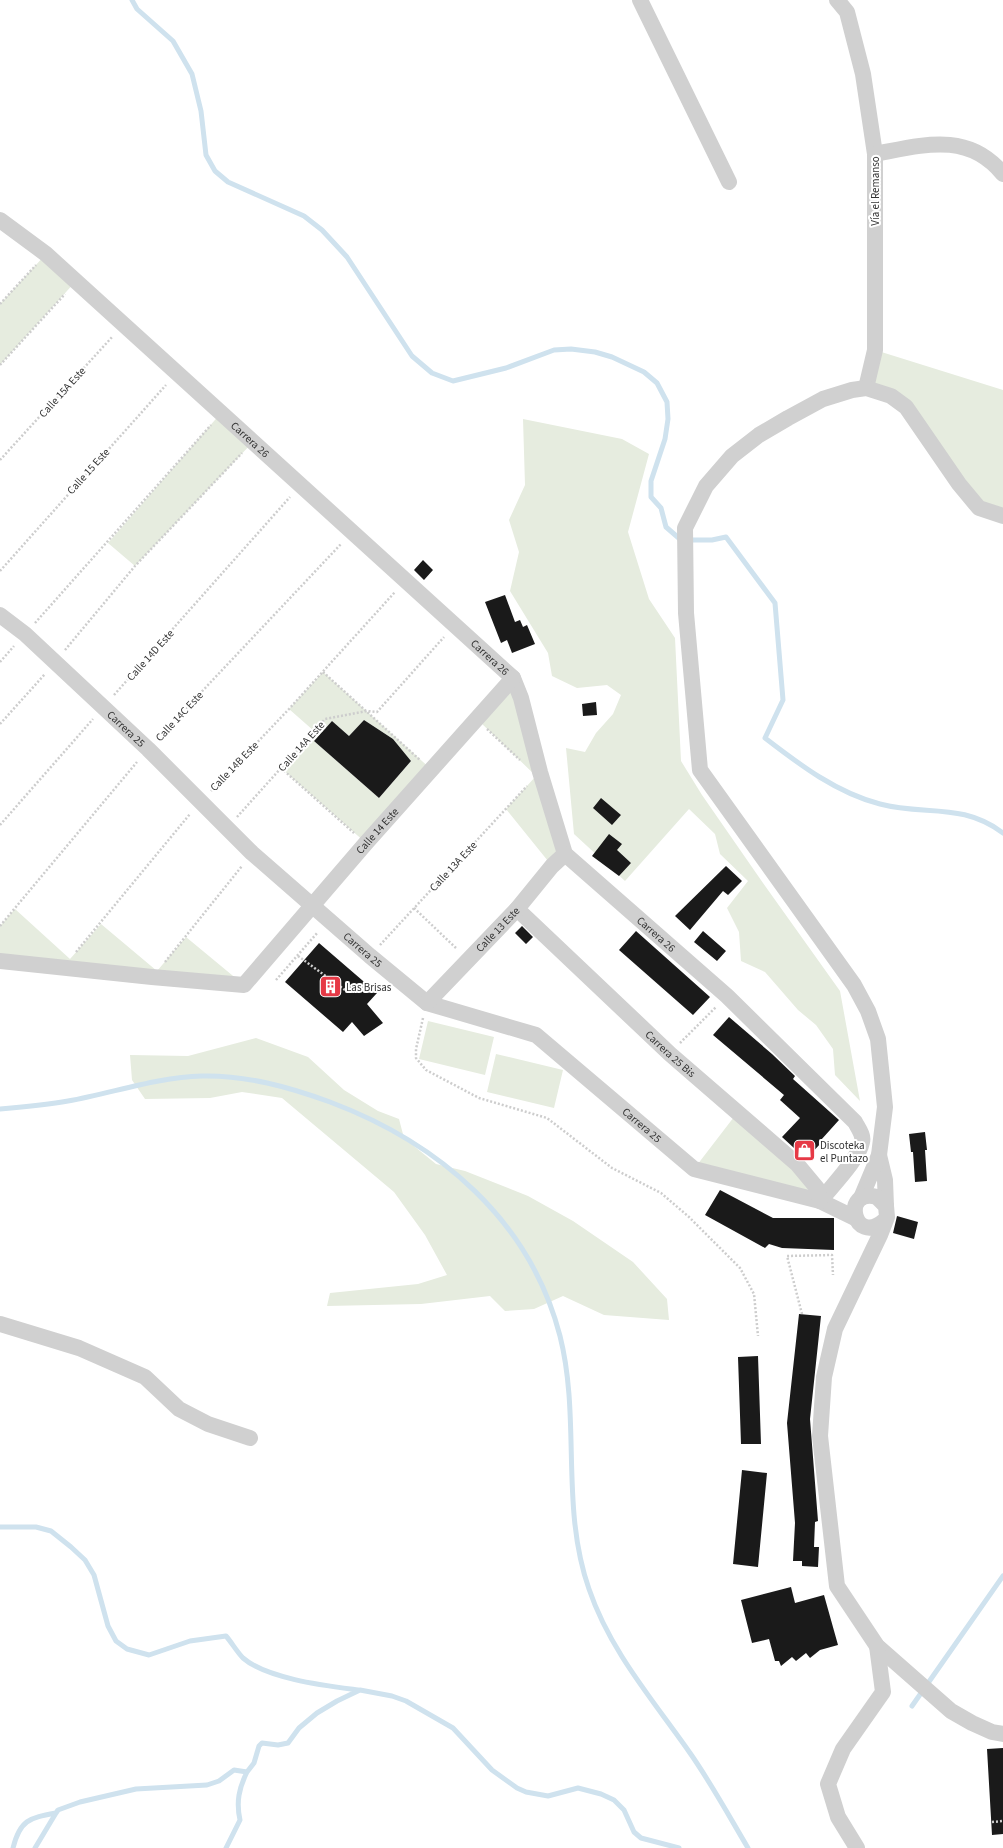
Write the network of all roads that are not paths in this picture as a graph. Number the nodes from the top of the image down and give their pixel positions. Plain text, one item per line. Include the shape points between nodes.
1 (640, 0) edge
2 (837, 0) edge
3 (875, 154) junction
4 (1003, 174) edge
5 (729, 182) dead end
6 (0, 220) edge
7 (866, 388) junction
8 (1003, 516) edge
9 (0, 615) edge
10 (513, 678) junction
11 (565, 854) junction
12 (314, 905) junction
13 (517, 908) junction
14 (0, 961) edge
15 (427, 1003) junction
16 (879, 1155) junction
17 (859, 1200) junction
18 (823, 1203) junction
19 (886, 1206) junction
20 (856, 1219) junction
21 (884, 1221) junction
22 (871, 1253) junction
23 (0, 1324) edge
24 (250, 1438) dead end
25 (877, 1646) junction
26 (1003, 1734) edge
27 (857, 1848) edge

1 - 5 street
2 - 3 street, Vía el Remanso via 847,12 863,74
3 - 4 street via 918,146 950,144 973,149 993,162
3 - 7 street, Vía el Remanso via 875,350
6 - 10 street, Carrera 26 via 46,254
7 - 8 street via 891,396 906,407 959,484 979,508
7 - 16 street via 824,399 759,435 732,456 706,486 685,528 686,613 700,770 854,985 868,1011 878,1040 885,1106
9 - 12 street, Carrera 25 via 25,634 148,749 252,853
10 - 11 street, Carrera 26 via 521,698
10 - 12 street, Calle 14 Este
11 - 13 street, Calle 13 Este
11 - 18 street, Carrera 26 via 727,996 855,1122 862,1134 862,1142 857,1154
12 - 14 street, Calle 14 Este via 244,985 152,978
12 - 15 street, Carrera 25
13 - 15 street, Calle 13 Este
13 - 18 street, Carrera 25 Bis via 670,1054 797,1164 818,1188
15 - 18 street, Carrera 25 via 536,1035 694,1169
16 - 17 street
16 - 19 street via 885,1180
17 - 18 street, Carrera 25
17 - 19 street via 867,1196 877,1196
17 - 20 street via 854,1212
18 - 20 street, Carrera 25
19 - 21 street
20 - 21 street via 862,1226 870,1228 878,1227
20 - 22 street
21 - 22 street
22 - 25 street via 835,1329 824,1377 820,1436 837,1586
23 - 24 street via 79,1348 145,1377 179,1409 208,1424
25 - 26 street via 951,1711 972,1724
25 - 27 street via 883,1692 843,1749 828,1784 838,1817

